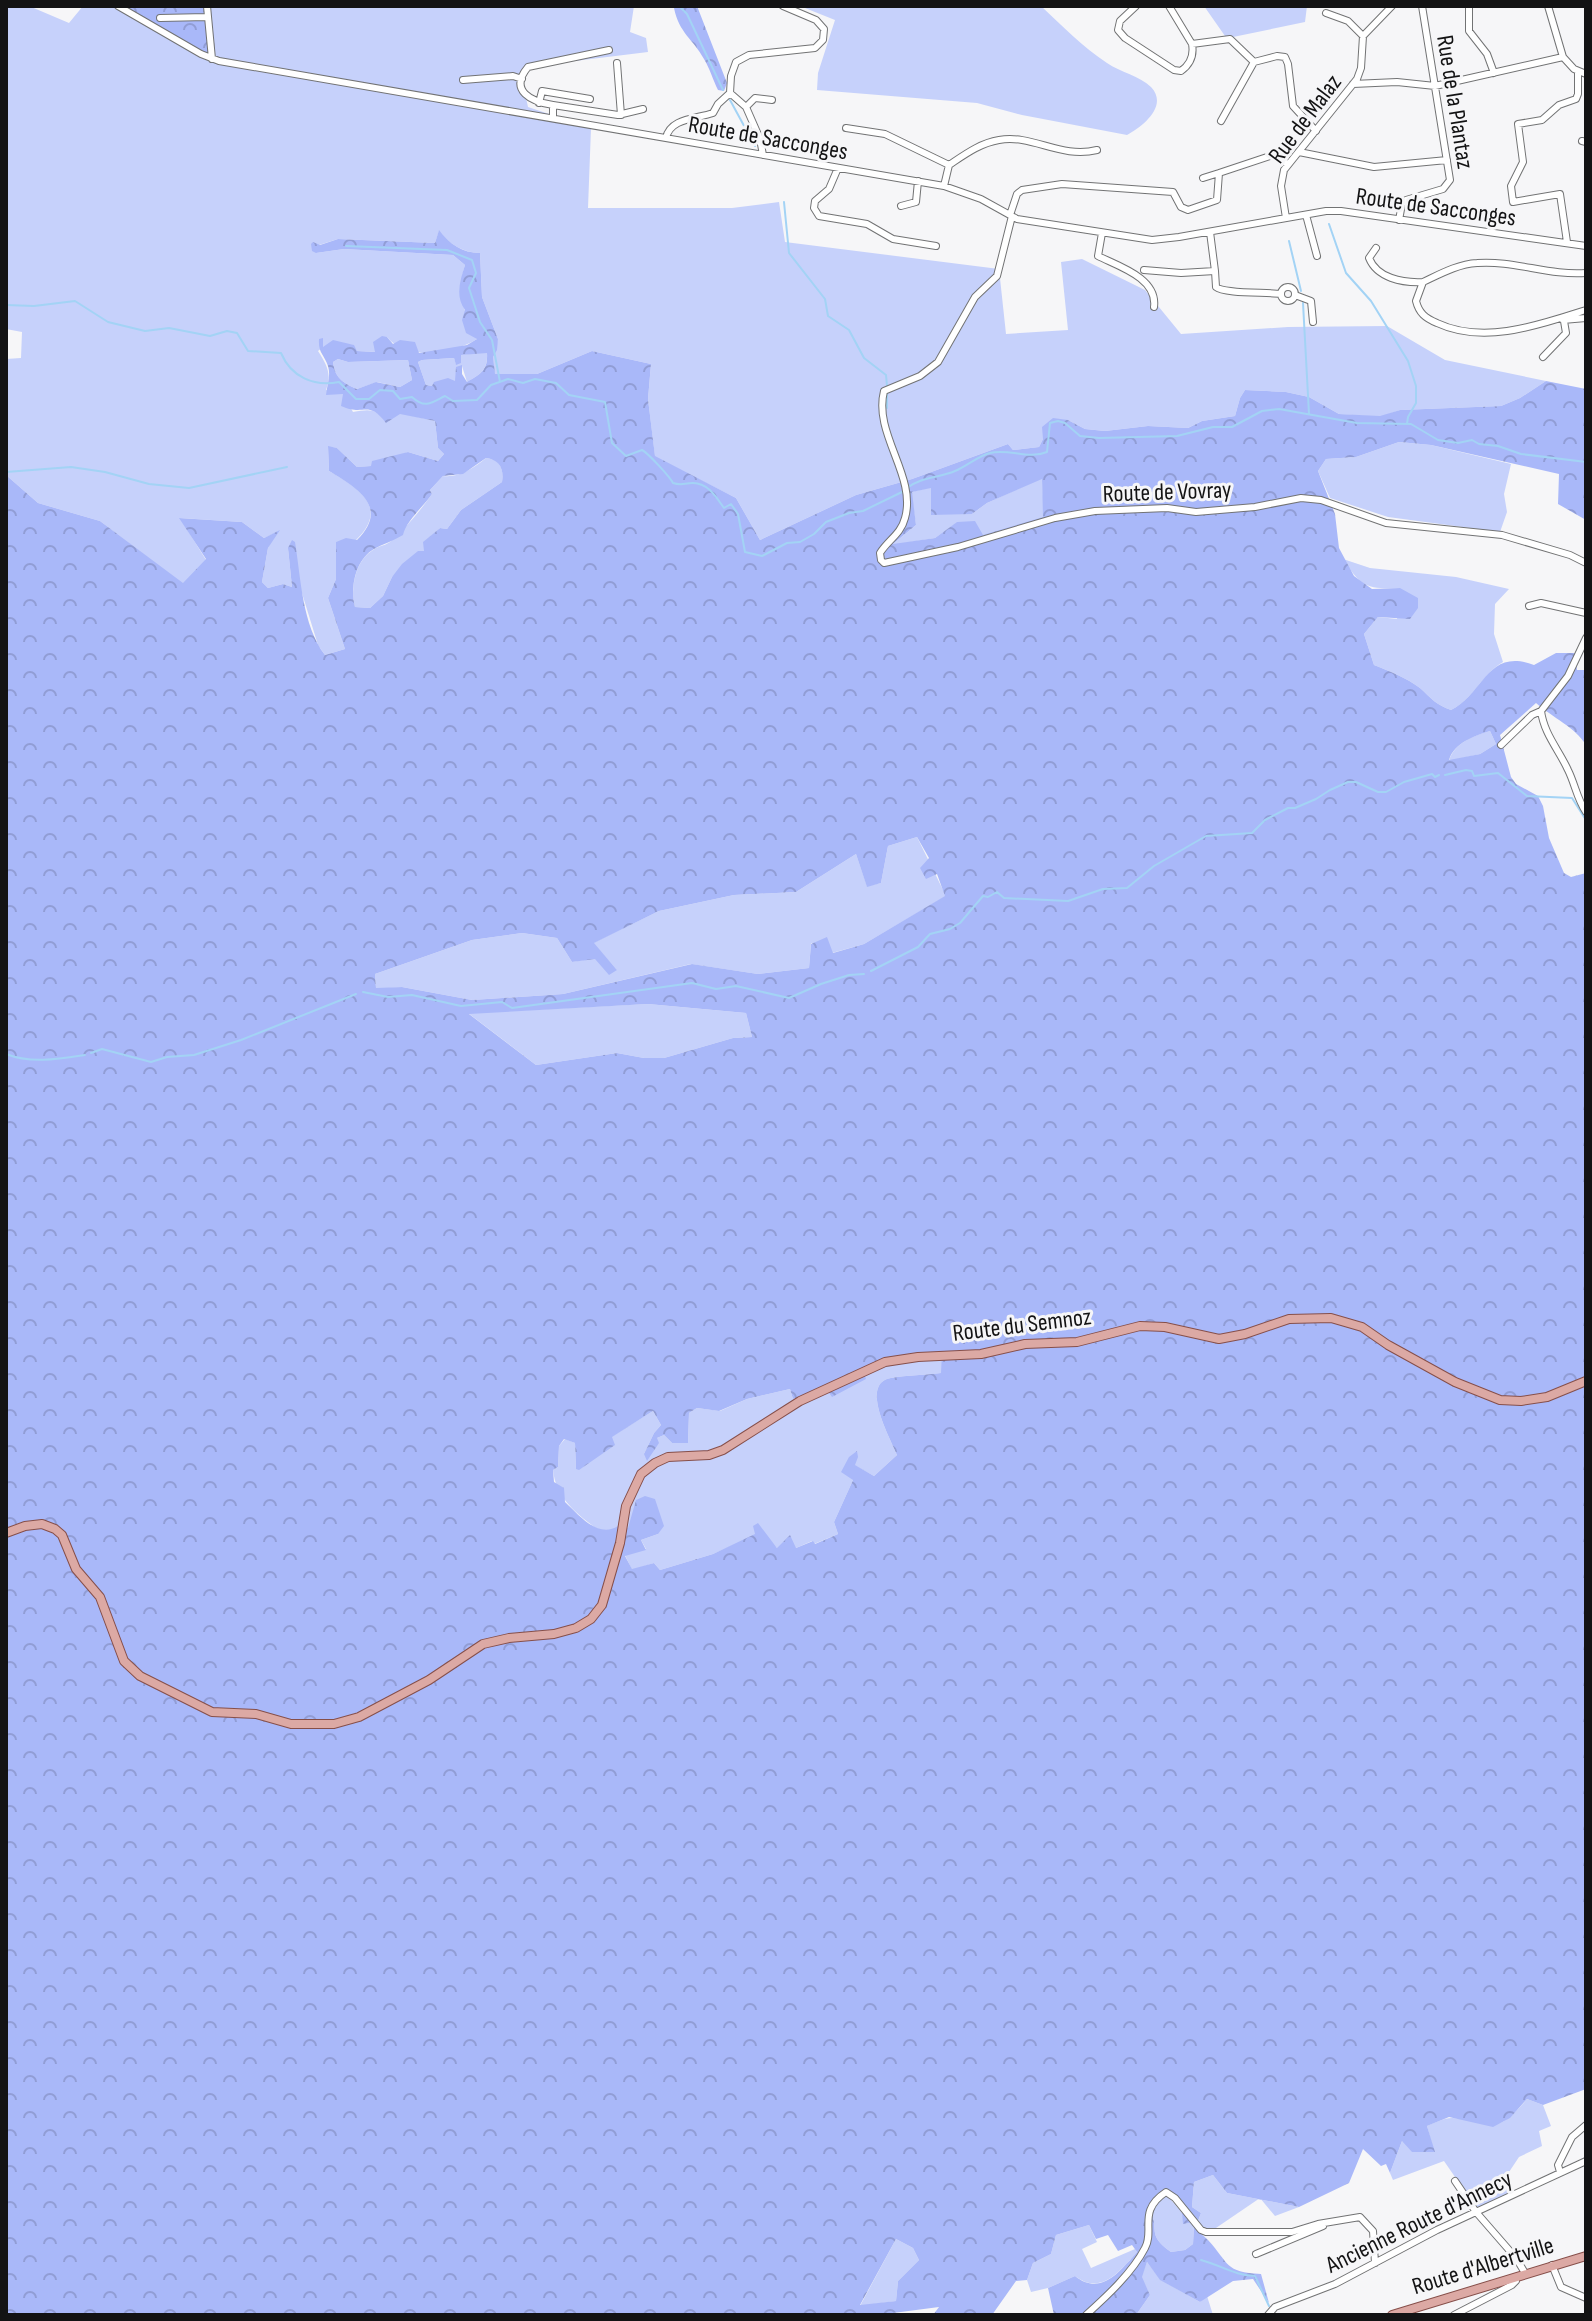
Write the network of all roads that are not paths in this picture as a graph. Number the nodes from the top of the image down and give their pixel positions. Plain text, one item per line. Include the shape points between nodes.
1 (118, 6) edge
2 (207, 6) edge
3 (783, 6) edge
4 (1136, 6) edge
5 (1169, 6) edge
6 (1392, 6) edge
7 (1422, 6) edge
8 (1469, 6) edge
9 (1548, 6) edge
10 (1326, 13) dead end
11 (207, 17) junction
12 (160, 18) dead end
13 (1363, 36) junction
14 (1192, 44) junction
15 (609, 50) dead end
16 (1563, 57) junction
17 (216, 60) junction
18 (1254, 62) junction
19 (617, 63) dead end
20 (1494, 73) junction
21 (1582, 73) edge
22 (522, 79) junction
23 (463, 80) dead end
24 (1353, 84) junction
25 (1435, 86) junction
26 (730, 93) junction
27 (590, 99) dead end
28 (772, 100) dead end
29 (539, 103) junction
30 (553, 105) junction
31 (746, 107) junction
32 (643, 109) dead end
33 (621, 115) junction
34 (553, 116) dead end
35 (1221, 121) dead end
36 (846, 128) dead end
37 (1316, 131) junction
38 (666, 138) junction
39 (1097, 150) dead end
40 (1299, 152) junction
41 (763, 155) junction
42 (1447, 160) junction
43 (1288, 164) junction
44 (949, 165) junction
45 (838, 168) junction
46 (1219, 173) junction
47 (1203, 178) dead end
48 (918, 181) junction
49 (944, 186) junction
50 (901, 206) dead end
51 (1306, 215) junction
52 (1011, 216) junction
53 (1286, 218) junction
54 (1399, 220) junction
55 (1210, 232) junction
56 (1102, 233) junction
57 (1564, 242) junction
58 (1586, 245) edge
59 (936, 246) dead end
60 (1376, 248) dead end
61 (1088, 251) dead end
62 (1098, 256) junction
63 (1317, 256) dead end
64 (1144, 270) dead end
65 (1215, 271) junction
66 (1586, 273) edge
67 (1423, 282) junction
68 (1154, 307) dead end
69 (1586, 310) edge
70 (1586, 318) edge
71 (1563, 319) junction
72 (1313, 322) dead end
73 (1543, 357) dead end
74 (1586, 563) edge
75 (1529, 606) dead end
76 (1586, 613) edge
77 (1586, 638) edge
78 (1541, 711) junction
79 (1501, 745) dead end
80 (1586, 812) edge
81 (1586, 1381) edge
82 (6, 1533) edge
83 (1586, 2125) edge
84 (1586, 2161) edge
85 (1560, 2172) junction
86 (1455, 2181) dead end
87 (1476, 2212) junction
88 (1326, 2223) junction
89 (1256, 2254) dead end
90 (1586, 2256) edge
91 (1375, 2263) junction
92 (1552, 2265) junction
93 (1521, 2275) junction
94 (1586, 2298) edge
95 (1086, 2315) edge
96 (1268, 2315) edge
97 (1392, 2315) edge
98 (1454, 2315) edge

1 - 17 street, Route de Sacconges
2 - 11 street
3 - 26 street via 816,20 824,29 823,40 815,48 749,55 736,62
4 - 14 street via 1120,21 1118,30 1125,38 1181,71 1188,66
5 - 14 street
6 - 13 street
7 - 25 street, Rue de la Plantaz
8 - 20 street via 1469,31
9 - 16 street
10 - 13 street via 1348,21
11 - 12 street
11 - 17 street
13 - 24 street, Rue de Malaz via 1361,68
14 - 18 street via 1230,39
15 - 22 street via 535,63
16 - 20 street
16 - 21 street
17 - 38 street, Route de Sacconges
18 - 35 street
18 - 37 street via 1285,57 1293,106
19 - 33 street
20 - 25 street
21 - 57 street via 1576,99 1542,120 1518,124 1523,162 1511,186 1513,202 1560,194
22 - 23 street
22 - 29 street via 525,96
24 - 25 street
24 - 37 street, Rue de Malaz
25 - 42 street, Rue de la Plantaz
26 - 31 street
26 - 38 street via 713,113 674,124
27 - 29 street via 542,91
28 - 31 street via 755,98
29 - 30 street
30 - 33 street
30 - 34 street
31 - 41 street
32 - 33 street
36 - 44 street via 885,134
37 - 40 street, Rue de Malaz
38 - 41 street, Route de Sacconges
39 - 44 street via 1068,153 1000,140
40 - 42 street via 1374,167
40 - 43 street, Rue de Malaz
41 - 45 street, Route de Sacconges
42 - 54 street, Rue de la Plantaz via 1449,184 1406,200
43 - 46 street via 1273,155
43 - 53 street, Rue de Malaz via 1281,179
44 - 49 street
45 - 48 street, Route de Sacconges
45 - 59 street via 829,189 815,201 819,216 867,224 893,239
46 - 47 street
46 - 52 street via 1217,200 1188,210 1173,192 1062,184 1022,190
48 - 49 street, Route de Sacconges
48 - 50 street via 916,202
49 - 52 street, Route de Sacconges
51 - 53 street, Route de Sacconges
51 - 54 street, Route de Sacconges via 1341,211
51 - 63 street
52 - 56 street, Route de Sacconges
52 - 74 street, Route de Vovray via 997,276 975,297 938,362 884,391 882,408 906,490 905,518 880,553 884,563 1095,511 1196,512 1301,498 1386,523 1502,535
53 - 55 street, Route de Sacconges
54 - 57 street, Route de Sacconges
55 - 56 street, Route de Sacconges via 1152,240
55 - 65 street
56 - 62 street
57 - 58 street, Route de Sacconges
60 - 67 street via 1369,258 1381,273
61 - 62 street
62 - 68 street via 1145,282 1155,297
64 - 65 street
65 - 72 street via 1216,287 1223,292 1281,294 1287,301 1295,295 1311,301
66 - 67 street via 1478,263
67 - 71 street via 1416,301 1421,314 1460,331 1497,333
69 - 71 street
70 - 71 street
71 - 73 street via 1566,333
75 - 76 street via 1541,603
77 - 78 street via 1568,676
78 - 79 street
78 - 80 street
81 - 82 main road, Route du Semnoz via 1547,1397 1500,1400 1455,1382 1362,1327 1331,1318 1289,1319 1219,1339 1140,1326 1077,1342 893,1360 800,1401 723,1450 668,1457 648,1468 626,1506 604,1598 584,1624 483,1644 437,1675 354,1719 334,1724 291,1724 256,1714 205,1710 134,1673 120,1652 100,1597 76,1569 62,1535 42,1524
83 - 85 street via 1572,2137 1558,2165
84 - 85 street, Ancienne Route d'Annecy
85 - 87 street, Ancienne Route d'Annecy
86 - 87 street
87 - 91 street, Ancienne Route d'Annecy
87 - 93 street
88 - 89 street
88 - 91 street via 1354,2216 1365,2221 1373,2231
88 - 95 street via 1292,2232 1206,2232 1166,2192 1148,2214 1146,2247
90 - 92 main road, Route d'Albertville
91 - 96 street, Ancienne Route d'Annecy via 1275,2307
92 - 93 main road, Route d'Albertville
92 - 94 street via 1561,2287
93 - 97 main road, Route d'Albertville
93 - 98 street

